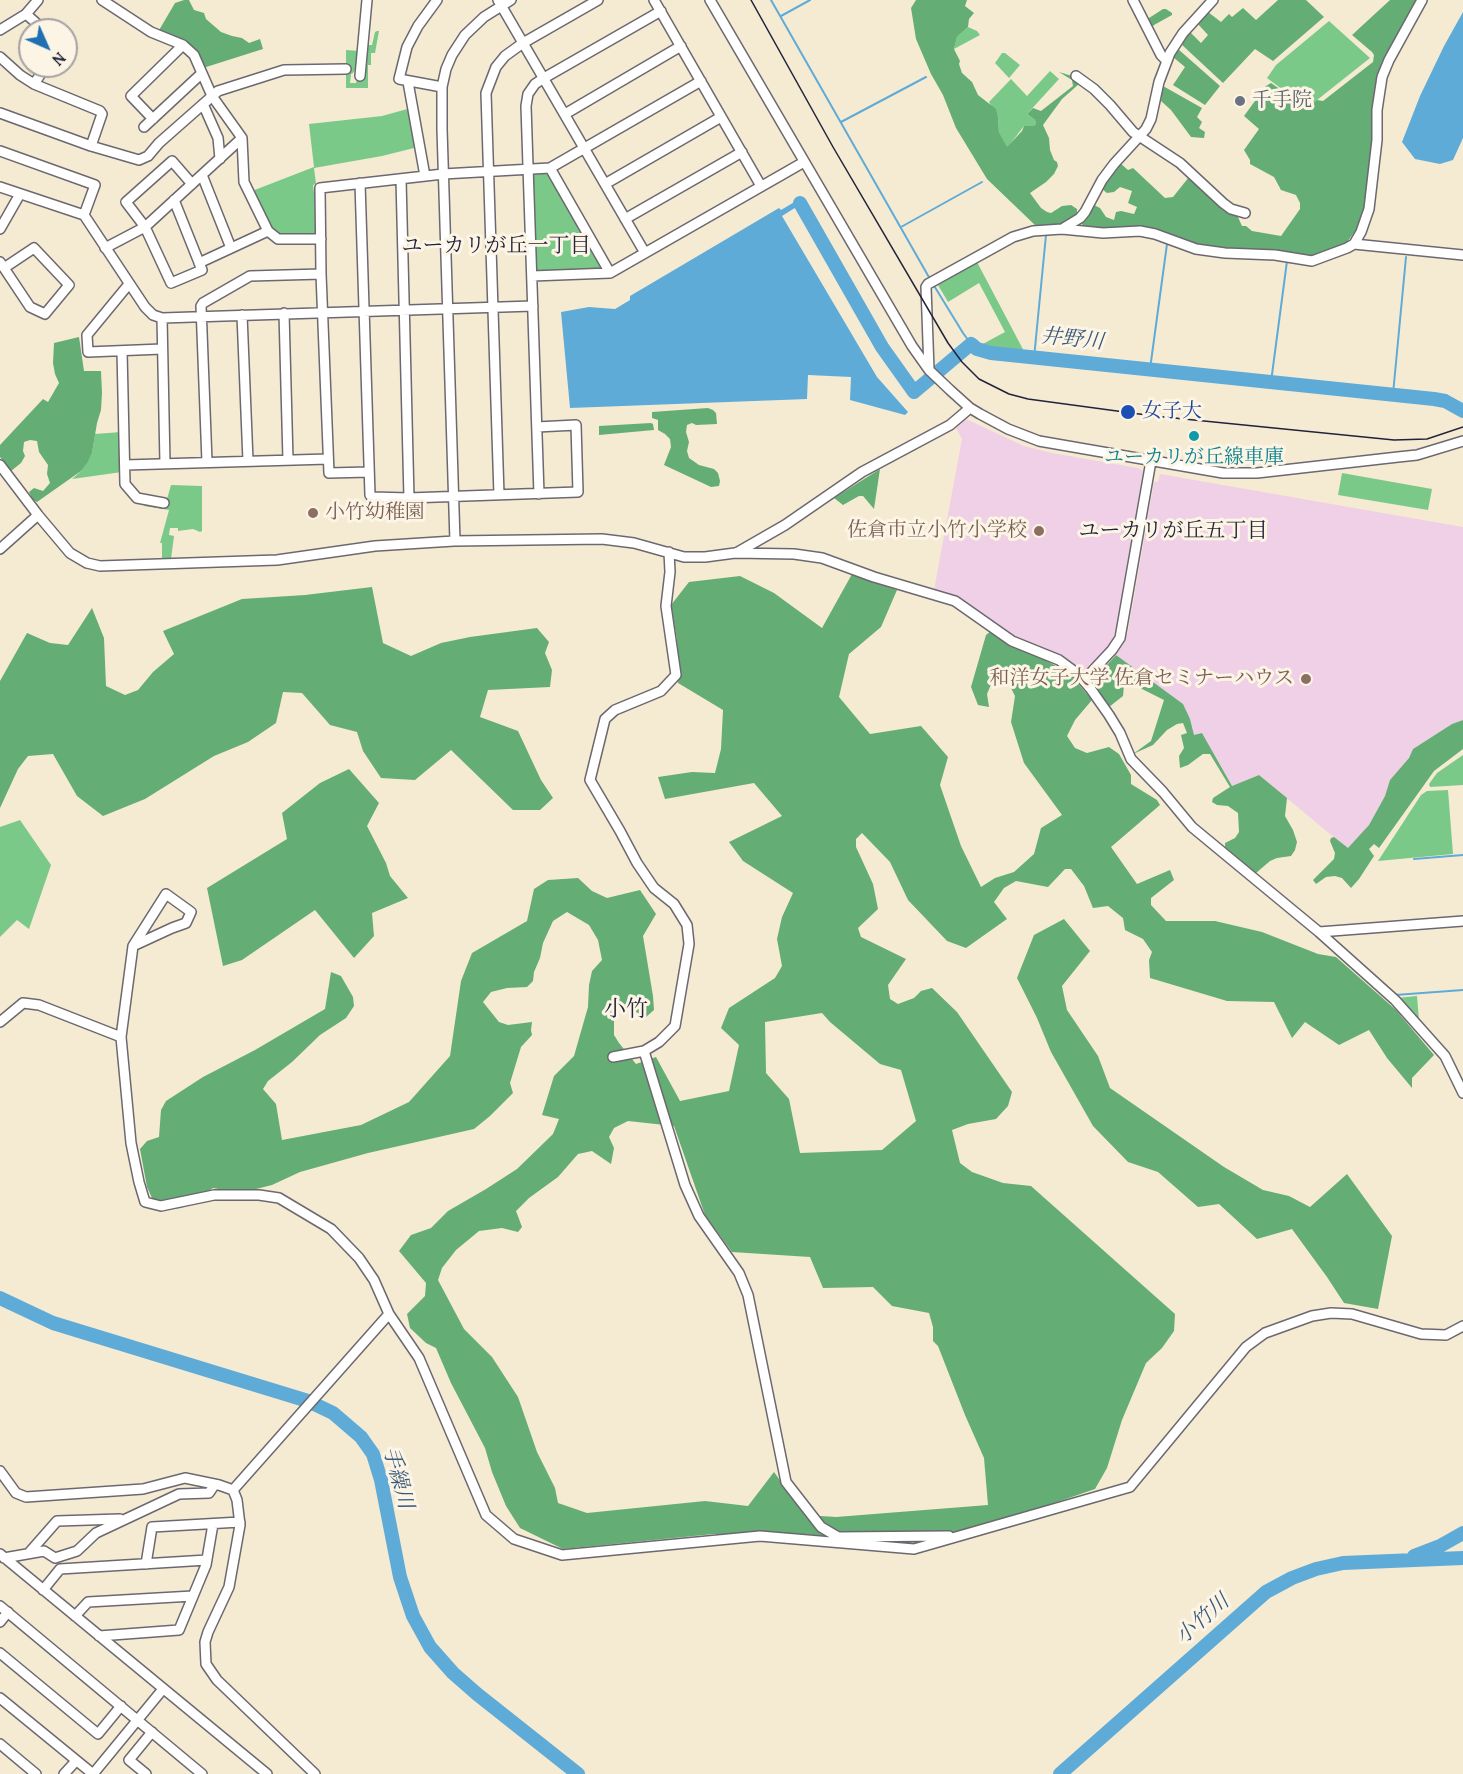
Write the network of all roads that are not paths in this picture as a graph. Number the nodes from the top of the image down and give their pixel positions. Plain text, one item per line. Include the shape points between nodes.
1 (38, 0) edge
2 (102, 0) edge
3 (367, 0) edge
4 (435, 0) edge
5 (512, 0) edge
6 (598, 0) edge
7 (654, 0) edge
8 (710, 0) edge
9 (1133, 0) edge
10 (1213, 0) edge
11 (1422, 0) edge
12 (500, 3) edge
13 (661, 11) junction
14 (27, 14) junction
15 (31, 18) edge
16 (0, 30) edge
17 (523, 43) junction
18 (183, 45) junction
19 (681, 46) junction
20 (0, 57) edge
21 (1167, 61) junction
22 (346, 69) dead end
23 (201, 74) junction
24 (360, 76) dead end
25 (1076, 76) dead end
26 (38, 78) edge
27 (544, 78) junction
28 (701, 81) junction
29 (408, 82) junction
30 (34, 84) junction
31 (442, 87) junction
32 (212, 96) junction
33 (203, 104) junction
34 (0, 114) edge
35 (565, 114) junction
36 (721, 117) junction
37 (153, 119) junction
38 (144, 127) dead end
39 (1140, 137) junction
40 (242, 138) junction
41 (91, 146) junction
42 (585, 148) junction
43 (0, 151) edge
44 (742, 152) junction
45 (220, 159) junction
46 (804, 162) junction
47 (550, 168) junction
48 (528, 169) junction
49 (488, 171) junction
50 (444, 174) junction
51 (202, 175) junction
52 (425, 176) junction
53 (401, 179) junction
54 (360, 183) junction
55 (192, 184) junction
56 (605, 184) junction
57 (761, 186) junction
58 (0, 187) edge
59 (20, 194) junction
60 (174, 200) junction
61 (1245, 213) dead end
62 (84, 215) junction
63 (625, 219) junction
64 (144, 227) junction
65 (0, 229) edge
66 (1062, 229) junction
67 (267, 231) junction
68 (321, 239) junction
69 (1354, 244) junction
70 (105, 248) junction
71 (231, 248) junction
72 (645, 253) junction
73 (1463, 255) edge
74 (199, 263) junction
75 (2, 265) edge
76 (610, 273) junction
77 (321, 274) junction
78 (532, 276) junction
79 (129, 284) junction
80 (533, 306) junction
81 (492, 307) junction
82 (447, 308) junction
83 (404, 309) junction
84 (364, 311) junction
85 (323, 312) junction
86 (284, 314) junction
87 (242, 315) junction
88 (201, 316) junction
89 (162, 318) junction
90 (162, 349) junction
91 (122, 351) junction
92 (929, 370) junction
93 (970, 408) junction
94 (537, 427) junction
95 (1463, 441) edge
96 (328, 459) junction
97 (288, 460) junction
98 (248, 461) junction
99 (1151, 461) junction
100 (207, 462) junction
101 (165, 464) junction
102 (0, 465) edge
103 (125, 465) junction
104 (369, 472) junction
105 (539, 494) junction
106 (499, 495) junction
107 (454, 496) junction
108 (409, 498) junction
109 (164, 503) dead end
110 (38, 516) junction
111 (455, 541) junction
112 (0, 549) edge
113 (669, 552) junction
114 (735, 553) junction
115 (1084, 680) junction
116 (1463, 921) edge
117 (1319, 932) junction
118 (133, 946) junction
119 (0, 1022) edge
120 (121, 1036) junction
121 (644, 1051) junction
122 (613, 1057) dead end
123 (1463, 1093) edge
124 (389, 1314) junction
125 (1463, 1326) edge
126 (0, 1471) edge
127 (215, 1484) junction
128 (233, 1490) junction
129 (125, 1519) junction
130 (240, 1522) junction
131 (213, 1524) junction
132 (962, 1536) junction
133 (28, 1554) junction
134 (2, 1556) edge
135 (207, 1560) junction
136 (146, 1564) junction
137 (43, 1590) junction
138 (193, 1596) junction
139 (4, 1609) edge
140 (75, 1616) junction
141 (0, 1622) edge
142 (99, 1636) junction
143 (0, 1653) edge
144 (163, 1689) junction
145 (0, 1698) edge
146 (121, 1706) junction
147 (137, 1720) junction
148 (152, 1732) junction
149 (0, 1744) edge
150 (76, 1761) junction
151 (36, 1774) edge
152 (64, 1774) edge
153 (93, 1774) edge
154 (146, 1774) edge
155 (202, 1774) edge
156 (267, 1774) edge
157 (315, 1774) edge

1 - 14 street
2 - 18 street via 151,32
3 - 24 street
4 - 29 street via 407,47 399,79
5 - 12 street
6 - 17 street
7 - 13 street
8 - 46 street
9 - 21 street
10 - 21 street via 1179,38
11 - 69 street via 1382,77 1369,209
12 - 17 street
12 - 31 street via 458,44
13 - 19 street
13 - 27 street
14 - 15 street
14 - 16 street
17 - 27 street
17 - 49 street via 500,62 488,85
18 - 23 street via 194,55
18 - 37 street via 131,96
19 - 28 street
19 - 35 street
20 - 30 street
21 - 39 street via 1151,119
22 - 32 street via 284,69
23 - 32 street
23 - 37 street
25 - 39 street via 1094,89
26 - 30 street
27 - 35 street
27 - 48 street via 527,98
28 - 36 street
28 - 42 street
29 - 31 street
29 - 52 street
30 - 41 street via 100,111
31 - 50 street
32 - 33 street
32 - 40 street
33 - 41 street via 145,159 134,160
33 - 45 street via 218,138
34 - 41 street
35 - 42 street
36 - 44 street
36 - 56 street
37 - 38 street
39 - 61 street via 1180,163 1222,203
39 - 66 street via 1102,180 1085,212
40 - 45 street
40 - 67 street via 244,182
42 - 47 street
42 - 56 street
43 - 62 street via 95,185
44 - 57 street
44 - 63 street
45 - 51 street
46 - 57 street
46 - 92 street
47 - 48 street
47 - 76 street
48 - 49 street
48 - 78 street
49 - 50 street
49 - 81 street
50 - 52 street
50 - 82 street
51 - 55 street
51 - 71 street
52 - 53 street
53 - 54 street
53 - 83 street
54 - 68 street via 320,188
54 - 84 street
55 - 60 street
55 - 64 street via 172,161 126,202
56 - 63 street
57 - 72 street
58 - 59 street
59 - 62 street
59 - 65 street
60 - 64 street
60 - 74 street
62 - 70 street
63 - 72 street
64 - 70 street
64 - 74 street via 171,283 202,270
66 - 69 street via 1140,231 1196,249 1312,261
66 - 92 street via 1013,237 927,285
67 - 68 street via 278,239
67 - 71 street
68 - 77 street
69 - 73 street
70 - 79 street
71 - 74 street
72 - 76 street
75 - 75 street via 30,307 45,314 69,285 34,248
76 - 78 street
77 - 85 street
77 - 88 street via 246,278 203,303
78 - 80 street
79 - 89 street via 148,311
79 - 91 street via 87,335 88,352
80 - 81 street
80 - 94 street
81 - 82 street
81 - 106 street
82 - 83 street
82 - 107 street
83 - 84 street
83 - 108 street
84 - 85 street
84 - 104 street
85 - 86 street
85 - 96 street
86 - 87 street
86 - 97 street
87 - 88 street
87 - 98 street
88 - 89 street
88 - 100 street
89 - 90 street
90 - 91 street
90 - 101 street
91 - 103 street
92 - 93 street
93 - 99 street via 1039,441
93 - 114 street via 949,426 862,472 785,525
94 - 105 street
94 - 105 street via 576,425 578,492
95 - 99 street via 1417,455 1257,473 1223,473
96 - 97 street
96 - 104 street via 329,473
97 - 98 street
98 - 100 street
99 - 115 street via 1120,638
100 - 101 street
101 - 103 street
102 - 110 street
103 - 109 street via 125,484 137,498
104 - 108 street via 372,497
105 - 106 street
106 - 107 street
107 - 108 street
107 - 111 street
110 - 111 street via 70,553 100,566 277,560 375,546
110 - 112 street
111 - 113 street via 602,539
113 - 114 street via 697,558
113 - 121 street via 666,606 676,675 661,691 615,710 605,719 590,780 654,888 674,904 687,925 689,944 675,1026
114 - 115 street via 822,558 955,601 1012,641 1059,660
115 - 117 street via 1120,733 1131,759 1192,826
116 - 117 street
117 - 123 street via 1395,1000 1435,1044
118 - 118 street via 166,894 191,912 186,923
118 - 120 street
119 - 120 street via 23,1004 39,1005
120 - 124 street via 131,1143 145,1202 160,1206 214,1196 279,1198 331,1229 352,1251 374,1280
121 - 122 street
121 - 132 street via 685,1185 699,1216 739,1273 748,1296 786,1482 821,1527 838,1537
124 - 128 street
124 - 132 street via 419,1358 486,1515 514,1539 562,1555 760,1536 914,1549
125 - 132 street via 1446,1335 1421,1334 1352,1314 1330,1313 1266,1333 1246,1347 1130,1487
126 - 127 street via 16,1492 26,1497 143,1489 185,1478
127 - 128 street
127 - 129 street via 209,1493 179,1494
128 - 130 street
129 - 133 street via 96,1533 77,1551 55,1558 44,1551
129 - 133 street via 57,1521
130 - 131 street
130 - 157 street via 229,1587 205,1642 206,1664 217,1680
131 - 135 street
131 - 136 street via 152,1527
133 - 134 street
134 - 137 street
135 - 136 street
135 - 138 street
136 - 137 street via 60,1569
137 - 140 street
138 - 140 street via 88,1602
138 - 142 street via 179,1630
139 - 141 street
139 - 146 street
140 - 142 street
142 - 144 street
143 - 146 street via 98,1734
144 - 147 street
144 - 156 street
145 - 150 street
146 - 147 street
147 - 148 street
147 - 153 street
148 - 154 street via 129,1760
148 - 155 street
149 - 151 street
150 - 152 street
150 - 153 street

